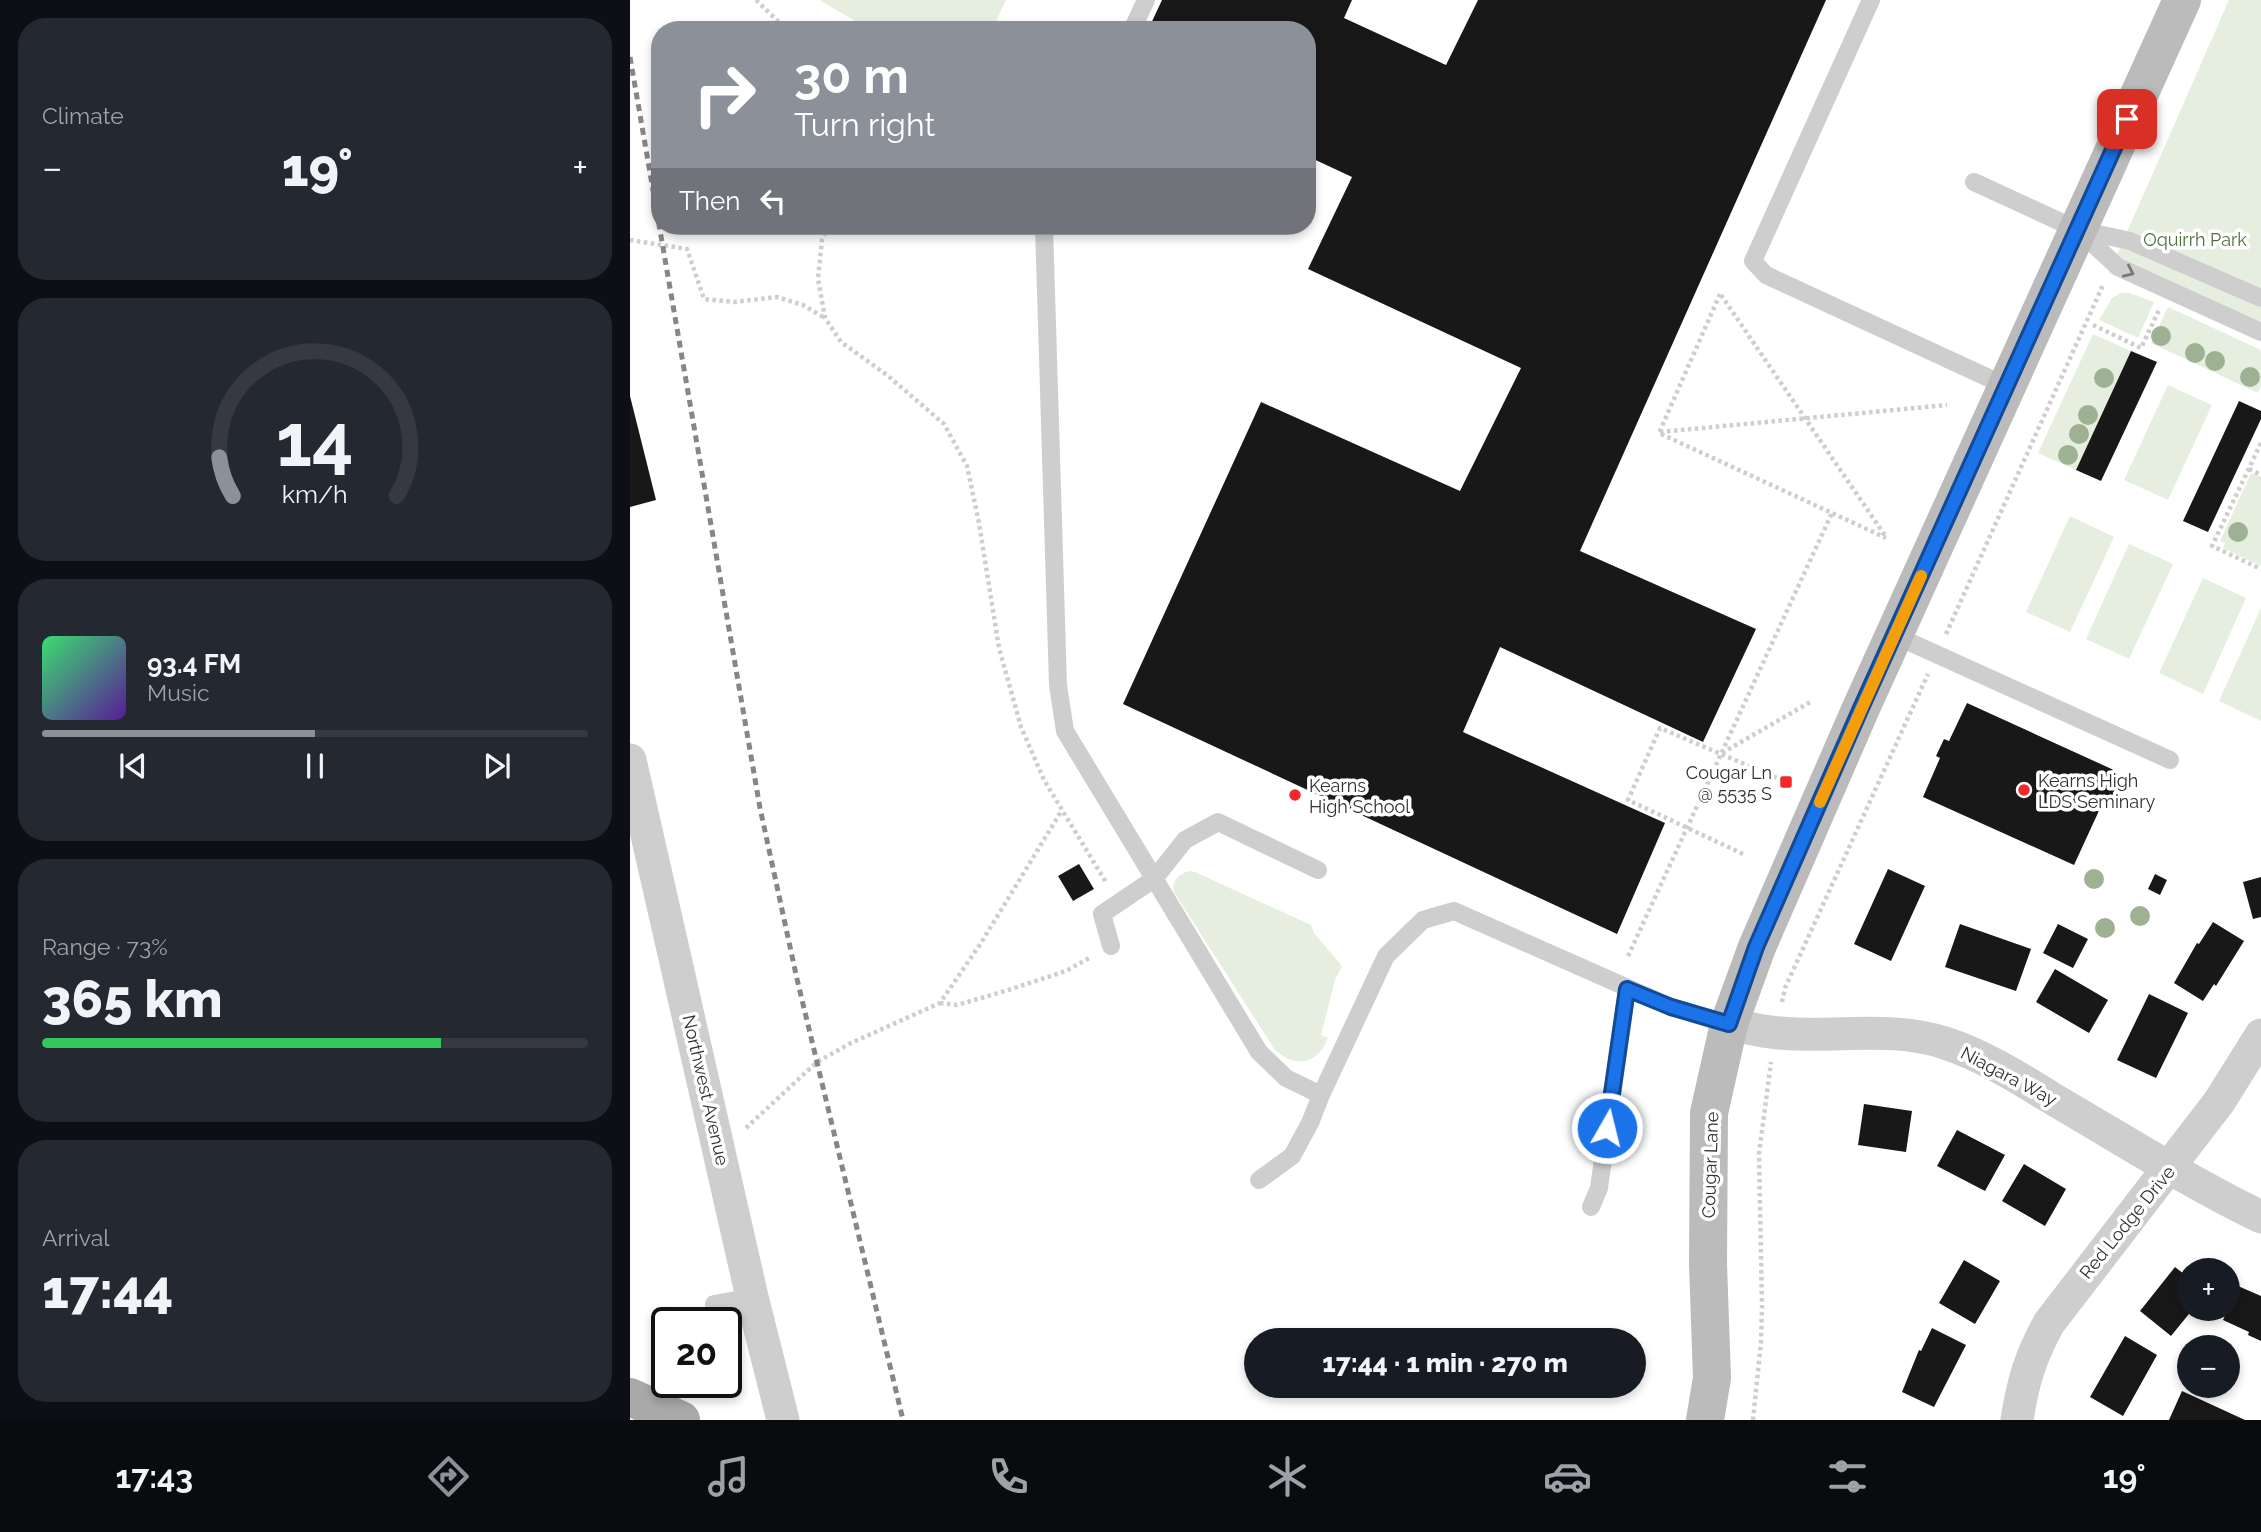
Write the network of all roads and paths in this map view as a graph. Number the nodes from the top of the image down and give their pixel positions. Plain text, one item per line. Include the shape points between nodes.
1 (755, 0) edge
2 (1146, 0) edge
3 (1871, 0) edge
4 (2182, 0) edge
5 (777, 21) edge
6 (1136, 21) edge
7 (1973, 182) dead end
8 (2076, 229) junction
9 (824, 235) edge
10 (1044, 235) edge
11 (630, 240) edge
12 (2261, 298) edge
13 (2162, 303) dead end
14 (825, 318) junction
15 (2093, 325) dead end
16 (2261, 332) edge
17 (2006, 386) junction
18 (1947, 405) dead end
19 (1805, 419) junction
20 (1659, 433) junction
21 (2261, 443) edge
22 (2249, 469) junction
23 (2261, 475) edge
24 (1832, 513) junction
25 (2261, 569) edge
26 (1894, 635) junction
27 (1812, 701) dead end
28 (1721, 753) junction
29 (630, 760) edge
30 (2170, 760) dead end
31 (1777, 778) dead end
32 (1062, 810) junction
33 (1687, 828) junction
34 (1743, 854) dead end
35 (1318, 870) dead end
36 (1154, 879) junction
37 (1118, 903) junction
38 (1111, 946) joint
39 (1628, 956) dead end
40 (1627, 989) junction
41 (940, 1003) junction
42 (1729, 1024) junction
43 (2261, 1035) edge
44 (1321, 1095) junction
45 (1764, 1112) dead end
46 (720, 1154) junction
47 (2171, 1168) junction
48 (1259, 1180) dead end
49 (1591, 1206) dead end
50 (2261, 1217) edge
51 (752, 1297) junction
52 (713, 1304) dead end
53 (630, 1396) edge
54 (681, 1420) edge
55 (783, 1420) edge
56 (1705, 1420) edge
57 (1753, 1420) edge
58 (2017, 1420) edge

1 - 5 path
2 - 6 lane
3 - 17 lane via 1753,261 1766,275
4 - 8 main road, Cougar Lane
7 - 8 lane
8 - 12 lane via 2130,242
8 -> 16 lane via 2118,267
8 - 17 main road, Cougar Lane
9 - 14 path via 818,279
10 - 36 lane via 1058,685 1065,731
11 - 14 path via 687,249 704,299 777,298 803,304
13 - 15 path via 2141,348
14 - 32 path via 841,342 944,424 967,466 999,648 1021,727
17 - 26 main road, Cougar Lane
18 - 19 path
19 - 20 path
19 - 20 path via 1720,295
19 - 24 path via 1886,538
20 - 24 path
21 - 22 path
22 - 23 path
22 - 25 path via 2212,546
24 - 28 path
26 - 30 lane
26 - 42 main road, Cougar Lane via 1756,947
27 - 28 path
28 - 31 path
28 - 33 path
28 - 33 path via 1660,728 1628,800
29 - 46 street, Northwest Avenue
32 - 37 path
32 - 41 path
33 - 34 path
33 - 39 path
35 - 36 lane via 1217,822 1185,840
36 - 37 lane
36 - 44 lane via 1259,1052 1286,1078
37 - 38 lane via 1102,914
38 - 41 path via 1066,971 957,1006
40 - 42 lane
40 - 44 lane via 1454,911 1423,920 1386,956
40 - 49 lane via 1599,1188
41 - 46 path via 817,1062
42 - 47 street, Niagara Way via 1776,1033 1871,1031 1945,1043 1993,1063
42 - 56 main road, Cougar Lane via 1709,1113 1712,1378
43 - 47 street, Red Lodge Drive
44 - 48 lane via 1292,1156
45 - 57 path via 1758,1182 1761,1342
46 - 51 street, Northwest Avenue
47 - 50 street, Niagara Way
47 - 58 street, Red Lodge Drive via 2049,1323 2033,1353
51 - 52 lane
51 - 55 street, Northwest Avenue
53 - 54 main road

